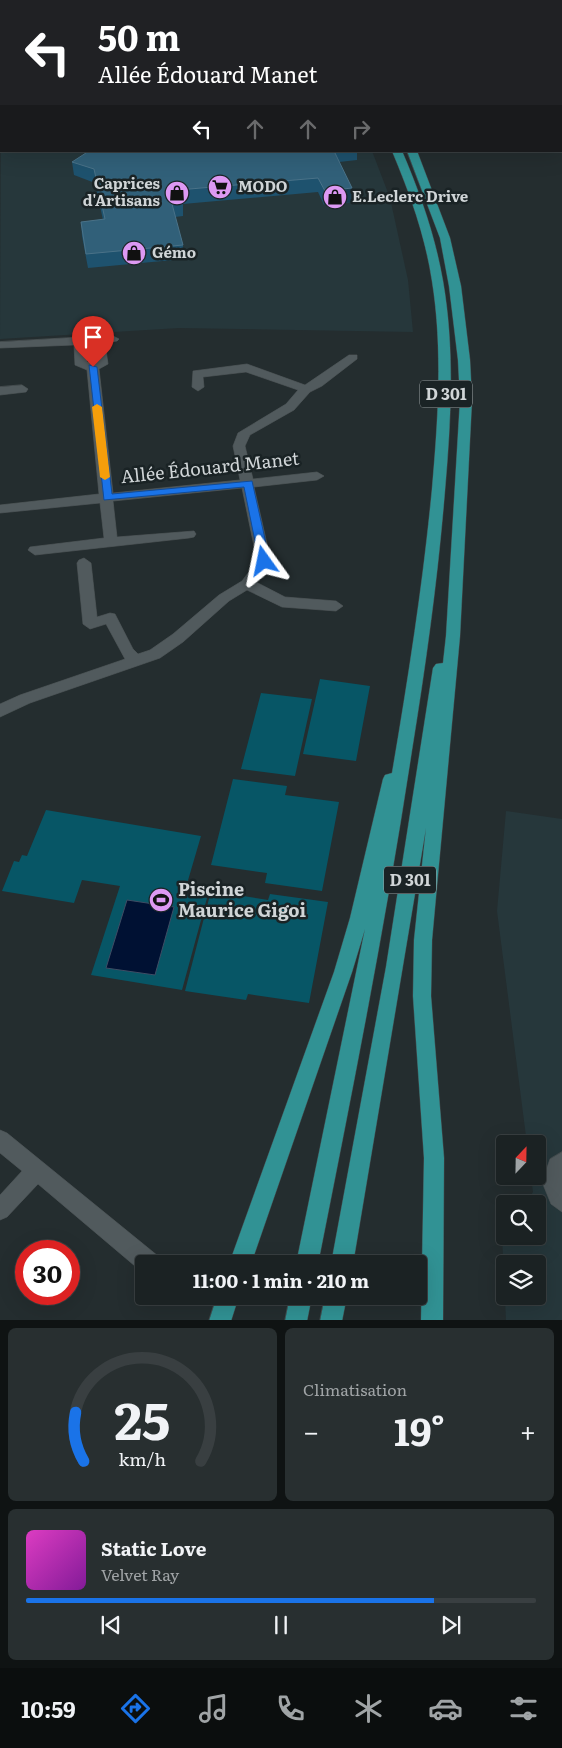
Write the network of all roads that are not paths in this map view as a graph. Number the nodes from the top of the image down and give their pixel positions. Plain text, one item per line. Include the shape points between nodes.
1 (397, 152) edge
2 (412, 152) edge
3 (99, 339) junction
4 (113, 339) dead end
5 (80, 340) junction
6 (0, 345) edge
7 (352, 357) dead end
8 (93, 367) junction
9 (198, 387) dead end
10 (22, 389) dead end
11 (306, 389) junction
12 (0, 391) edge
13 (317, 476) dead end
14 (248, 483) junction
15 (460, 493) junction
16 (107, 498) junction
17 (0, 509) edge
18 (189, 534) dead end
19 (111, 542) junction
20 (35, 550) dead end
21 (84, 563) dead end
22 (247, 584) junction
23 (336, 606) dead end
24 (420, 653) junction
25 (135, 660) junction
26 (0, 711) edge
27 (0, 1140) edge
28 (562, 1162) edge
29 (36, 1171) junction
30 (562, 1202) edge
31 (0, 1210) edge
32 (139, 1255) edge
33 (243, 1255) edge
34 (309, 1255) edge
35 (344, 1255) edge
36 (225, 1305) edge
37 (299, 1305) edge
38 (334, 1305) edge
39 (220, 1320) edge
40 (296, 1320) edge
41 (331, 1320) edge
42 (432, 1320) edge

1 - 24 highway, D 301 via 429,237 437,275 446,374 440,478
2 - 15 highway, D 301 via 445,238 455,286 466,400
3 - 4 street
3 - 5 street
3 - 8 street via 102,364
5 - 6 street
5 - 8 street via 81,365
7 - 11 street
8 - 16 street
9 - 11 street via 196,374 247,368
10 - 12 street
11 - 14 street via 290,407 244,433 239,446
13 - 14 street, Allée Édouard Manet
14 - 16 street, Allée Édouard Manet
14 - 22 street via 264,561
15 - 35 highway, D 301 via 421,810
15 - 42 highway via 452,646 423,940 422,996 434,1158
16 - 17 street, Allée Édouard Manet
16 - 19 street, Allée Édouard Manet
18 - 19 street
19 - 20 street
21 - 25 street via 90,624 110,618 127,652
22 - 23 street via 282,602
22 - 25 street via 224,598 163,649
24 - 33 highway via 359,918
24 - 34 highway, D 301 via 388,852
25 - 26 street
27 - 29 street
28 - 30 street via 553,1173 552,1181
29 - 31 street
29 - 32 street
36 - 39 highway
37 - 40 highway
38 - 41 highway

